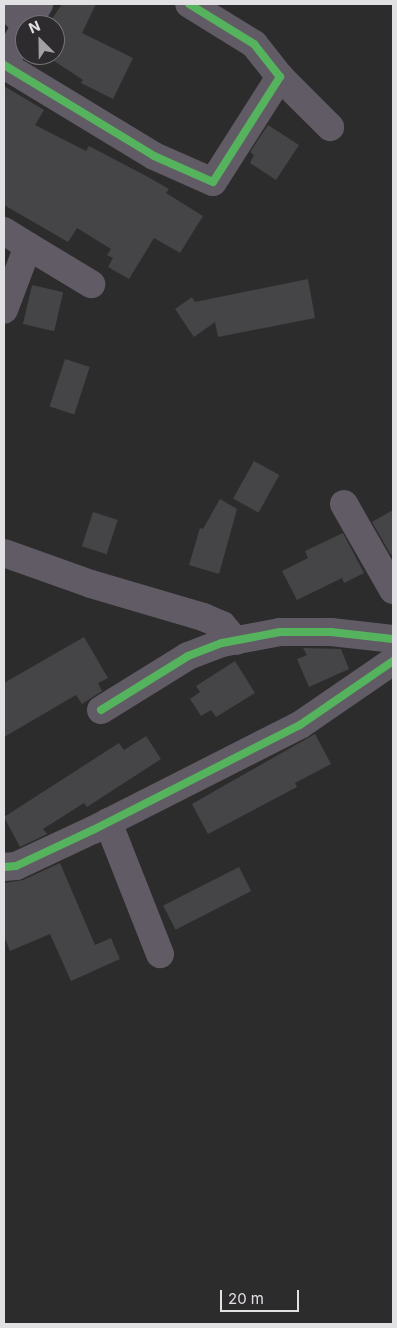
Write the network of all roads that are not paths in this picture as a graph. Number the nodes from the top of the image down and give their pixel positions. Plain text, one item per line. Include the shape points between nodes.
1 (5, 4) edge
2 (39, 4) edge
3 (198, 6) edge
4 (15, 15) edge
5 (32, 15) edge
6 (15, 45) edge
7 (4, 65) edge
8 (280, 76) junction
9 (330, 127) dead end
10 (4, 231) edge
11 (28, 246) junction
12 (91, 284) dead end
13 (4, 310) edge
14 (344, 504) dead end
15 (4, 553) edge
16 (393, 590) edge
17 (393, 638) edge
18 (236, 641) junction
19 (393, 661) edge
20 (101, 710) dead end
21 (108, 822) junction
22 (4, 867) edge
23 (160, 954) dead end

1 - 4 street
2 - 5 street
3 - 8 street via 254,44
6 - 7 street
7 - 8 street via 154,156 213,182
8 - 9 street
10 - 11 street
11 - 12 street
11 - 13 street
14 - 16 street
15 - 18 street via 91,584 202,617 222,625
17 - 18 street via 331,632 280,632
18 - 20 street via 188,656
19 - 21 street via 300,725
21 - 22 street via 16,866
21 - 23 street

